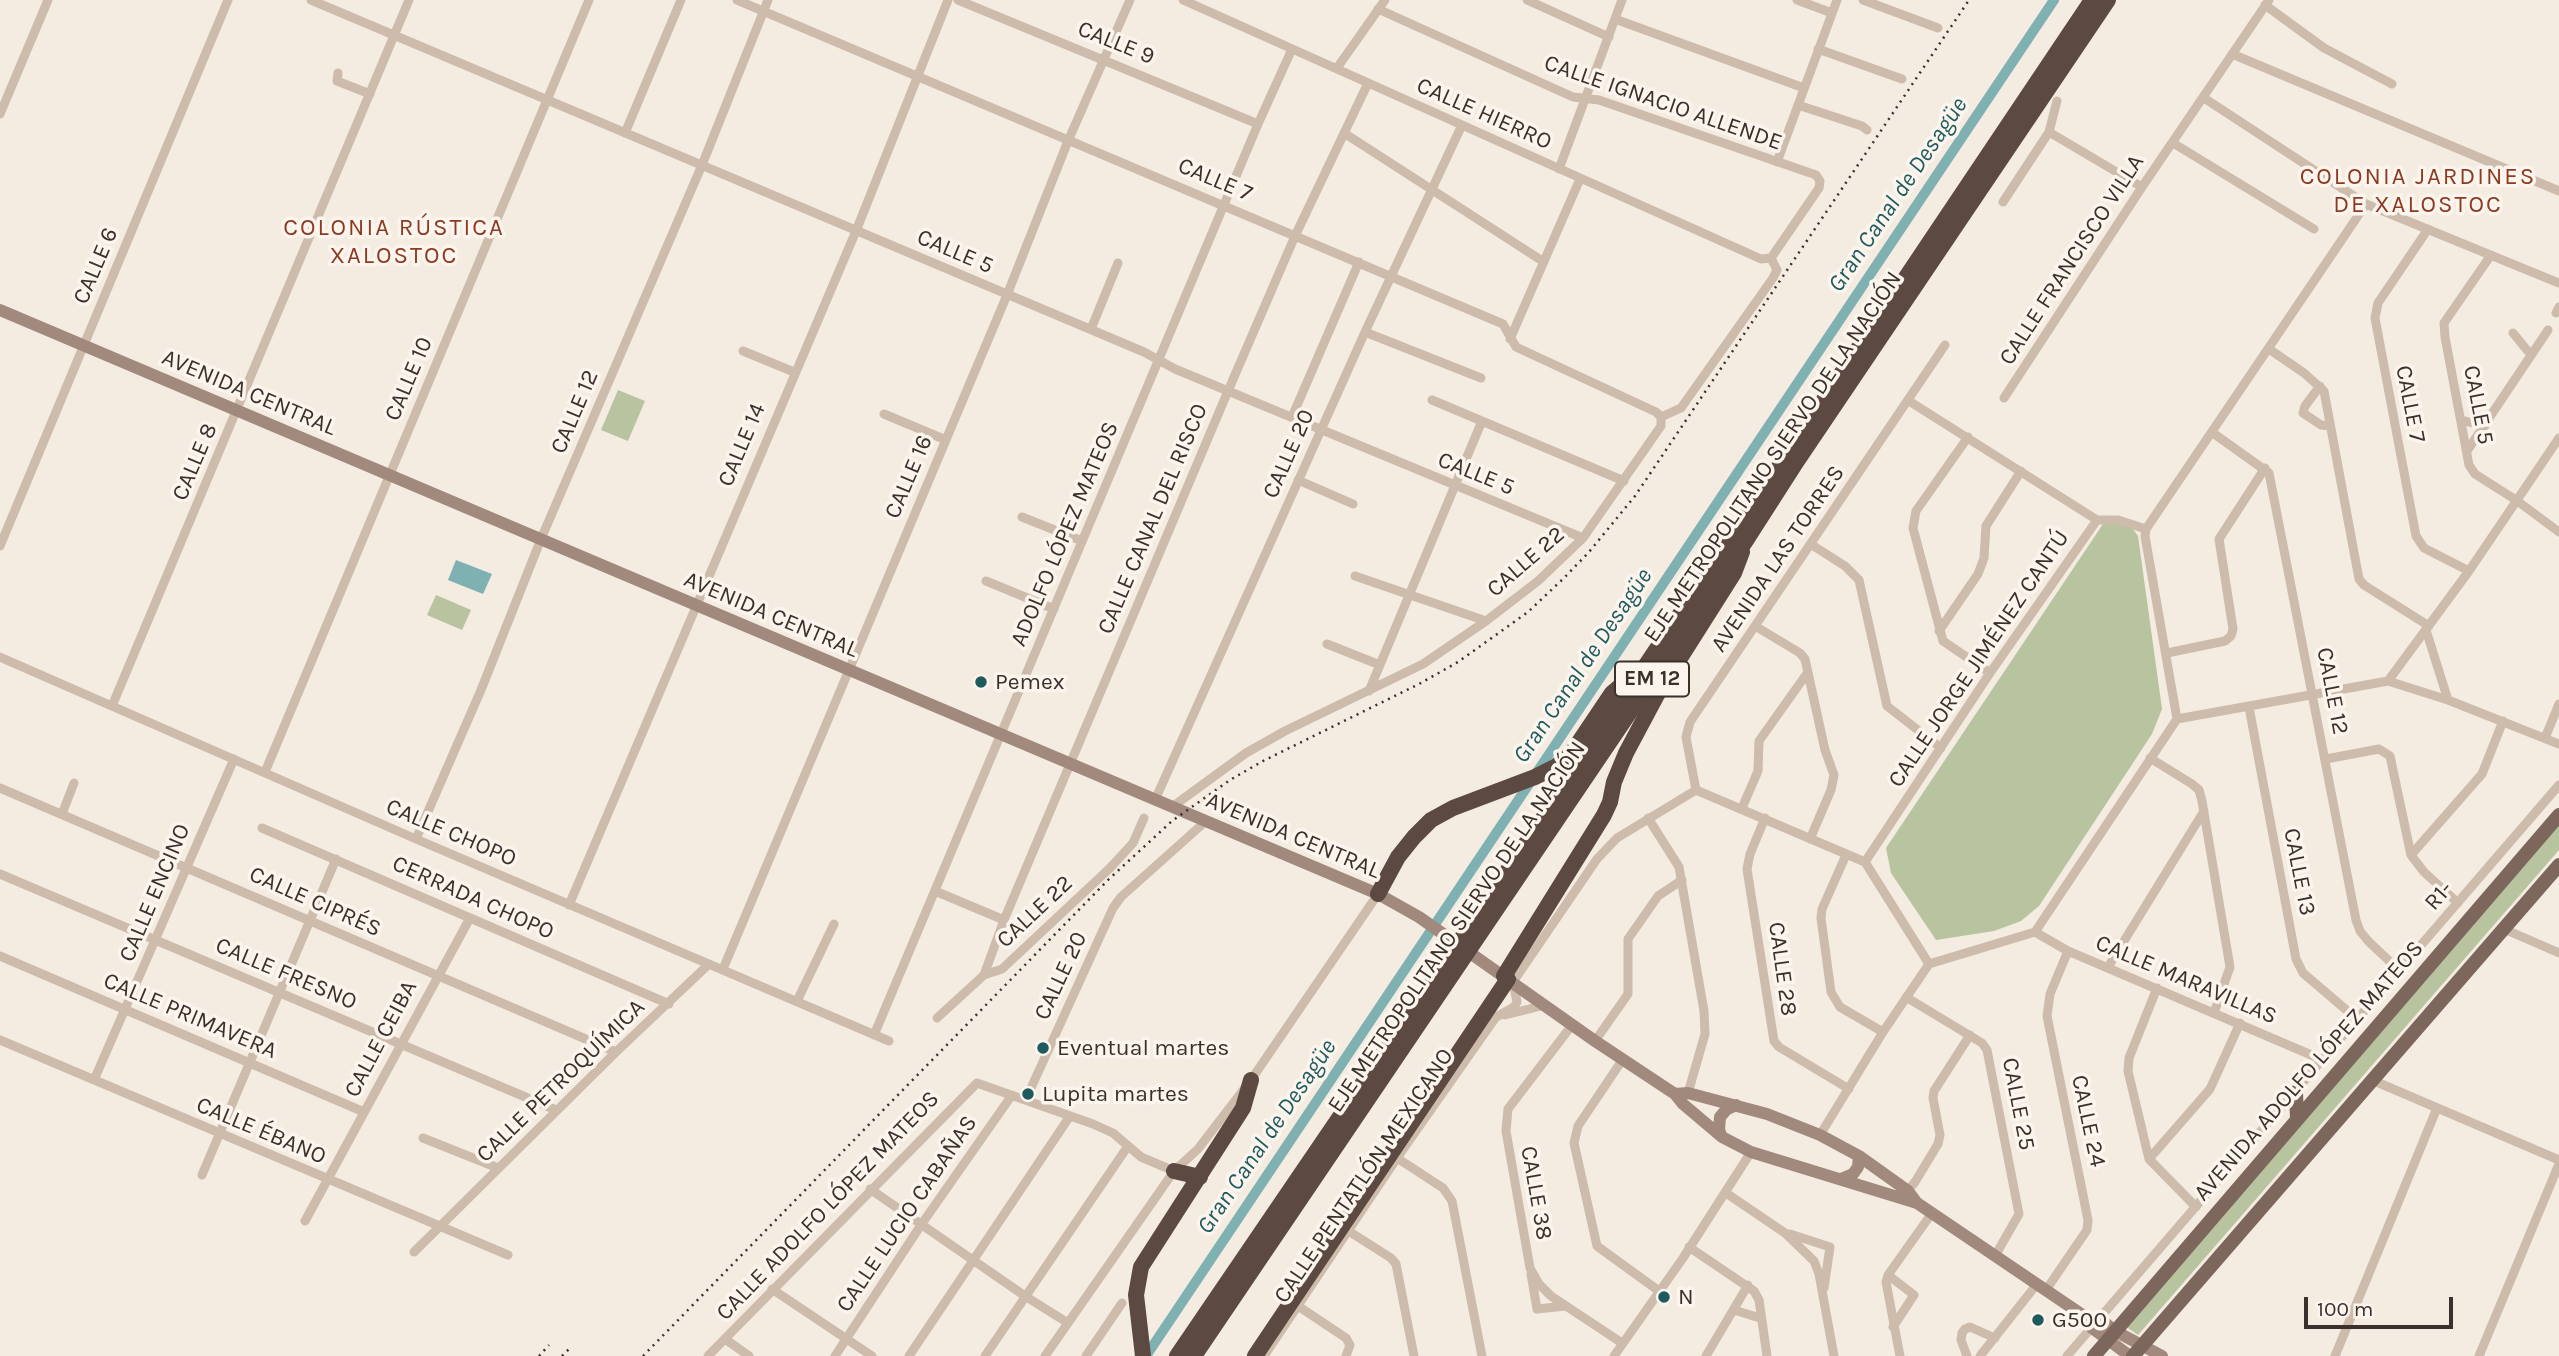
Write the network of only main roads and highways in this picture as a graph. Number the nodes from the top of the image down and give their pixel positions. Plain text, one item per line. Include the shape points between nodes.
1 (2092, 0) edge
2 (2108, 0) edge
3 (1747, 540) junction
4 (1647, 663) junction
5 (2559, 815) edge
6 (2559, 865) edge
7 (1378, 894) road end
8 (1251, 1080) road end
9 (2296, 1092) road end
10 (2297, 1119) junction
11 (1174, 1171) road end
12 (1200, 1177) junction
13 (2135, 1353) edge
14 (1143, 1356) edge
15 (1177, 1356) edge
16 (1194, 1356) edge
17 (1255, 1356) edge
18 (2094, 1356) edge

1 - 4 highway, EJE METROPOLITANO SIERVO DE LA NACIÓN / EM 12, bridge
2 - 3 highway, EJE METROPOLITANO SIERVO DE LA NACIÓN / EM 12, bridge
3 - 16 highway, EJE METROPOLITANO SIERVO DE LA NACIÓN / EM 12, bridge
3 - 17 highway, bridge via 1734,573 1626,752 1604,815 1508,979
4 - 7 highway, bridge via 1612,693 1571,754 1555,767 1431,820 1398,857
4 - 15 highway, EJE METROPOLITANO SIERVO DE LA NACIÓN / EM 12, bridge
5 - 10 main road, AVENIDA ADOLFO LÓPEZ MATEOS
6 - 13 main road
8 - 12 highway via 1243,1108
9 - 10 main road
10 - 18 main road, AVENIDA ADOLFO LÓPEZ MATEOS
11 - 12 highway
12 - 14 highway via 1141,1266 1136,1296

